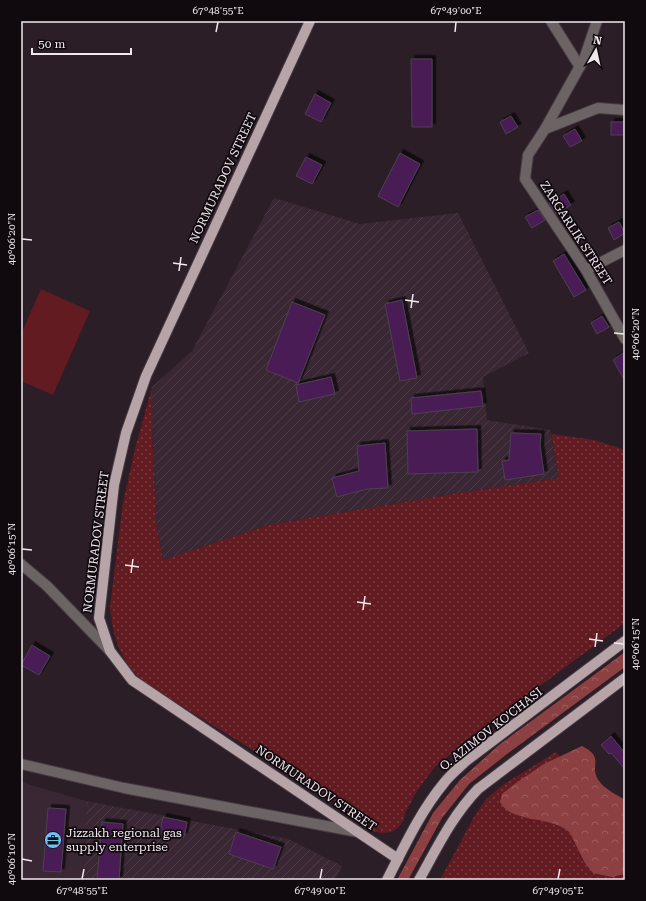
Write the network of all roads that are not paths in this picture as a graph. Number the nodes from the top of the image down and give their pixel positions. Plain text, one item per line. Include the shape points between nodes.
1 (310, 21) edge
2 (550, 21) edge
3 (597, 21) edge
4 (580, 67) junction
5 (625, 110) edge
6 (545, 129) junction
7 (625, 250) edge
8 (586, 270) junction
9 (625, 339) edge
10 (21, 564) edge
11 (625, 641) edge
12 (110, 651) junction
13 (625, 678) edge
14 (21, 764) edge
15 (360, 832) junction
16 (398, 859) junction
17 (387, 880) edge
18 (420, 880) edge

1 - 12 main road, NORMURADOV STREET via 146,376 126,432 114,486 99,618
2 - 4 street
3 - 4 street, ZARGARLIK STREET
4 - 6 street, ZARGARLIK STREET
5 - 6 street via 598,108
6 - 8 street, ZARGARLIK STREET via 528,155 525,179
7 - 8 street
8 - 9 street, ZARGARLIK STREET
10 - 12 street via 47,586
11 - 16 main road, O. AZIMOV KO'CHASI via 466,761 431,800
12 - 15 main road, NORMURADOV STREET via 132,680
13 - 18 main road via 478,789 449,825
14 - 15 street via 124,788
15 - 16 main road, NORMURADOV STREET
16 - 17 main road, O. AZIMOV KO'CHASI

